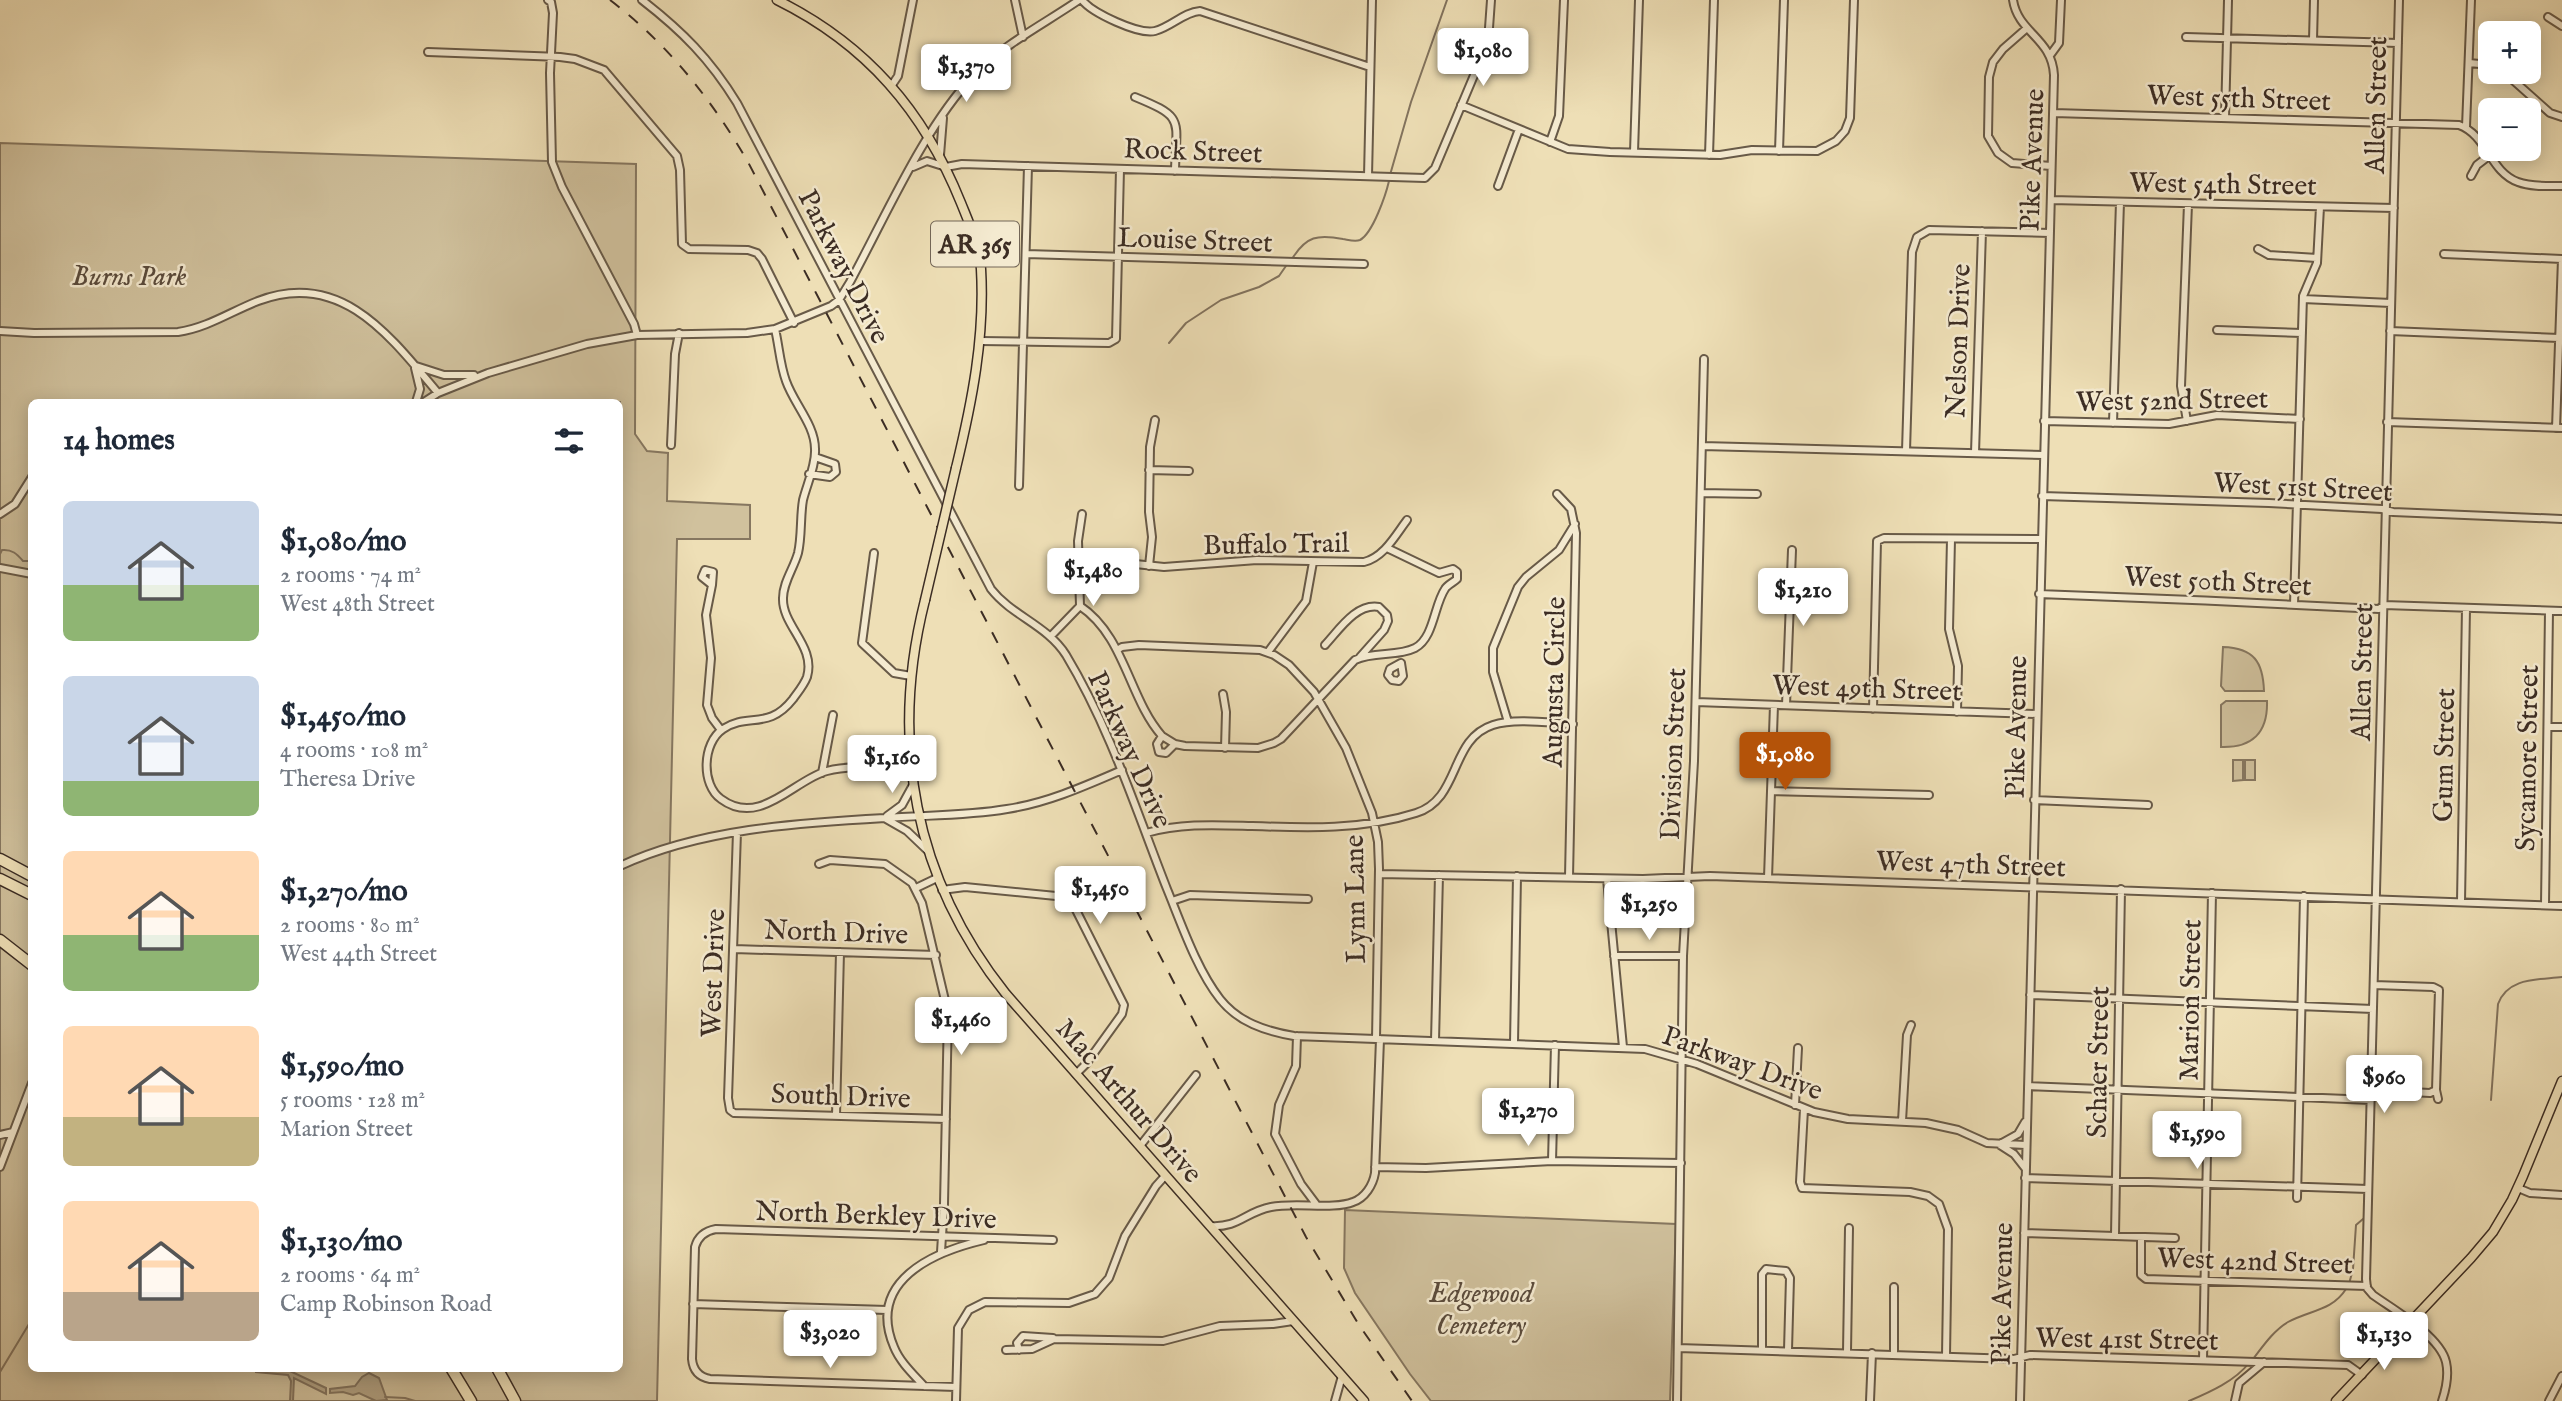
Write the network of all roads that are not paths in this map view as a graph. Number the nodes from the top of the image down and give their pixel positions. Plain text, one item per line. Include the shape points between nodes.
1 (548, 0) edge
2 (642, 0) edge
3 (777, 0) edge
4 (913, 0) edge
5 (1015, 0) edge
6 (1080, 0) edge
7 (1372, 0) edge
8 (1491, 0) edge
9 (1564, 0) edge
10 (1639, 0) edge
11 (1714, 0) edge
12 (1784, 0) edge
13 (1854, 0) edge
14 (2013, 0) edge
15 (2061, 0) edge
16 (2228, 0) edge
17 (2314, 0) edge
18 (2399, 0) edge
19 (2471, 0) edge
20 (2548, 17) dead end
21 (2562, 26) edge
22 (2027, 28) junction
23 (1023, 37) junction
24 (2186, 37) dead end
25 (2227, 38) junction
26 (2313, 40) junction
27 (2398, 43) junction
28 (428, 52) dead end
29 (2051, 54) junction
30 (551, 57) junction
31 (2469, 63) junction
32 (2478, 64) edge
33 (1370, 67) junction
34 (2517, 84) edge
35 (892, 85) junction
36 (1135, 97) dead end
37 (1461, 105) junction
38 (2054, 113) junction
39 (944, 114) junction
40 (2562, 117) edge
41 (2225, 118) junction
42 (2396, 123) junction
43 (2466, 127) junction
44 (1519, 129) junction
45 (929, 136) junction
46 (2478, 137) edge
47 (1550, 142) junction
48 (1779, 151) junction
49 (1634, 152) junction
50 (940, 155) junction
51 (1709, 155) junction
52 (2482, 161) edge
53 (2494, 161) edge
54 (1028, 166) junction
55 (2052, 166) junction
56 (911, 167) junction
57 (946, 167) junction
58 (1120, 169) junction
59 (1175, 171) junction
60 (1368, 176) junction
61 (2471, 176) dead end
62 (1498, 186) dead end
63 (2562, 186) edge
64 (2050, 200) junction
65 (2120, 202) junction
66 (2188, 204) junction
67 (2320, 206) junction
68 (2394, 208) junction
69 (1982, 232) junction
70 (2050, 233) junction
71 (2258, 249) dead end
72 (1026, 254) junction
73 (2444, 254) dead end
74 (1119, 257) junction
75 (2317, 258) junction
76 (2562, 258) edge
77 (1364, 264) dead end
78 (850, 282) junction
79 (831, 284) junction
80 (2303, 299) junction
81 (839, 300) junction
82 (2391, 303) junction
83 (794, 323) junction
84 (775, 329) junction
85 (2217, 330) dead end
86 (0, 331) edge
87 (2390, 331) junction
88 (679, 333) junction
89 (2302, 333) junction
90 (637, 335) junction
91 (2559, 338) junction
92 (980, 341) junction
93 (1023, 342) junction
94 (1704, 359) dead end
95 (415, 366) junction
96 (483, 375) junction
97 (438, 393) junction
98 (417, 399) edge
99 (429, 399) edge
100 (2300, 419) junction
101 (1155, 420) dead end
102 (2044, 421) junction
103 (2187, 421) junction
104 (2387, 422) junction
105 (2113, 423) junction
106 (2559, 428) edge
107 (671, 445) dead end
108 (1702, 446) junction
109 (1906, 451) junction
110 (1975, 453) junction
111 (2043, 454) junction
112 (815, 457) junction
113 (1149, 470) junction
114 (1188, 471) dead end
115 (809, 474) junction
116 (28, 483) edge
117 (1019, 486) dead end
118 (1701, 493) junction
119 (1557, 494) dead end
120 (1757, 494) dead end
121 (2042, 496) junction
122 (2297, 504) junction
123 (2385, 510) junction
124 (0, 514) edge
125 (1082, 514) dead end
126 (2562, 519) edge
127 (1407, 520) dead end
128 (1575, 523) junction
129 (1951, 538) junction
130 (2041, 540) junction
131 (1387, 548) junction
132 (1792, 551) dead end
133 (874, 553) dead end
134 (1078, 558) junction
135 (1312, 562) junction
136 (1149, 566) junction
137 (0, 568) edge
138 (28, 572) edge
139 (1439, 573) junction
140 (712, 585) dead end
141 (1445, 587) junction
142 (2039, 594) junction
143 (2294, 605) junction
144 (2384, 605) junction
145 (1080, 606) junction
146 (2466, 608) junction
147 (2549, 611) junction
148 (2562, 611) edge
149 (1051, 636) junction
150 (1325, 645) dead end
151 (1117, 650) junction
152 (1268, 652) junction
153 (1401, 652) junction
154 (1359, 658) junction
155 (1401, 663) dead end
156 (911, 676) junction
157 (1223, 694) dead end
158 (1318, 699) junction
159 (1696, 702) junction
160 (1774, 705) junction
161 (1786, 705) junction
162 (1873, 709) junction
163 (1957, 712) junction
164 (2036, 714) junction
165 (833, 715) dead end
166 (1508, 722) junction
167 (1573, 723) junction
168 (2548, 727) junction
169 (2562, 727) edge
170 (722, 730) junction
171 (1163, 736) junction
172 (1175, 744) junction
173 (1225, 748) junction
174 (912, 768) junction
175 (1122, 770) junction
176 (822, 773) junction
177 (914, 784) junction
178 (1771, 791) junction
179 (1929, 795) dead end
180 (2034, 800) junction
181 (2148, 805) dead end
182 (920, 817) junction
183 (884, 818) junction
184 (1374, 821) junction
185 (737, 832) junction
186 (1146, 833) junction
187 (928, 851) junction
188 (0, 859) edge
189 (819, 864) dead end
190 (623, 865) edge
191 (28, 874) edge
192 (1379, 874) junction
193 (1438, 875) junction
194 (1517, 876) junction
195 (1686, 876) junction
196 (1569, 877) junction
197 (0, 878) edge
198 (937, 878) junction
199 (1768, 878) junction
200 (1607, 879) junction
201 (2032, 886) junction
202 (916, 888) junction
203 (2121, 889) junction
204 (942, 890) junction
205 (28, 893) edge
206 (2212, 893) junction
207 (2304, 896) junction
208 (1308, 898) dead end
209 (2377, 898) junction
210 (1172, 901) junction
211 (2461, 902) junction
212 (2546, 905) junction
213 (2562, 906) edge
214 (0, 940) edge
215 (734, 949) junction
216 (840, 952) junction
217 (936, 955) junction
218 (1614, 956) junction
219 (1683, 956) junction
220 (28, 962) edge
221 (2374, 985) junction
222 (2031, 995) junction
223 (2120, 999) junction
224 (2210, 1002) junction
225 (2302, 1006) junction
226 (2373, 1009) junction
227 (1911, 1025) dead end
228 (1297, 1036) junction
229 (1378, 1039) junction
230 (1435, 1041) junction
231 (1514, 1044) junction
232 (1555, 1045) junction
233 (1623, 1047) junction
234 (1798, 1048) dead end
235 (1683, 1059) junction
236 (1076, 1074) junction
237 (1196, 1075) dead end
238 (2562, 1081) edge
239 (2028, 1086) junction
240 (2118, 1090) junction
241 (2371, 1090) junction
242 (2436, 1090) junction
243 (28, 1093) edge
244 (2208, 1093) junction
245 (2300, 1097) junction
246 (2438, 1099) dead end
247 (2371, 1100) junction
248 (1795, 1105) junction
249 (1804, 1109) junction
250 (734, 1113) joint
251 (835, 1116) junction
252 (2026, 1117) junction
253 (946, 1119) junction
254 (1902, 1121) junction
255 (13, 1132) junction
256 (0, 1135) edge
257 (1998, 1144) junction
258 (2025, 1145) junction
259 (1140, 1146) junction
260 (1552, 1160) junction
261 (1681, 1163) junction
262 (0, 1167) edge
263 (1375, 1167) junction
264 (2025, 1169) junction
265 (1165, 1176) junction
266 (2025, 1178) junction
267 (2116, 1181) junction
268 (2206, 1184) junction
269 (2297, 1188) junction
270 (2518, 1188) junction
271 (2368, 1189) junction
272 (2562, 1195) edge
273 (2297, 1198) dead end
274 (1316, 1204) junction
275 (1231, 1225) junction
276 (1210, 1226) junction
277 (1849, 1228) dead end
278 (2024, 1233) junction
279 (1218, 1235) junction
280 (2115, 1235) junction
281 (943, 1237) junction
282 (2141, 1237) junction
283 (992, 1238) junction
284 (2175, 1238) dead end
285 (1053, 1240) dead end
286 (941, 1252) junction
287 (2204, 1280) junction
288 (2367, 1286) junction
289 (1894, 1287) dead end
290 (694, 1304) junction
291 (887, 1310) junction
292 (1293, 1321) junction
293 (2411, 1323) junction
294 (1054, 1339) junction
295 (1678, 1348) junction
296 (1006, 1350) dead end
297 (1019, 1350) junction
298 (1762, 1350) junction
299 (1788, 1350) junction
300 (1847, 1352) junction
301 (1872, 1353) junction
302 (1894, 1354) junction
303 (1946, 1356) junction
304 (2021, 1357) junction
305 (2203, 1360) junction
306 (2261, 1362) junction
307 (453, 1372) edge
308 (499, 1372) edge
309 (2362, 1374) junction
310 (1342, 1376) junction
311 (2562, 1376) edge
312 (923, 1386) junction
313 (956, 1387) junction
314 (471, 1401) edge
315 (515, 1401) edge
316 (956, 1401) edge
317 (1335, 1401) edge
318 (1364, 1401) edge
319 (1677, 1401) edge
320 (1870, 1401) edge
321 (2020, 1401) edge
322 (2235, 1401) edge
323 (2336, 1401) edge
324 (2442, 1401) edge
325 (2549, 1401) edge

1 - 30 street via 553,8
2 - 79 street, Parkway Drive via 695,44 729,90
3 - 35 main road, AR 365 via 834,34
4 - 35 street via 898,78
5 - 23 street
6 - 23 street
6 - 33 street via 1090,9 1142,31 1157,31 1200,11
7 - 33 street
8 - 37 street via 1489,36
9 - 47 street via 1559,116
10 - 49 street
11 - 51 street
12 - 48 street
13 - 48 street via 1850,118 1841,136 1824,149
14 - 22 street
15 - 29 street via 2059,43
16 - 25 street
17 - 26 street
18 - 27 street, Allen Street
19 - 31 street
20 - 21 street
22 - 29 street
22 - 55 street via 1993,62 1988,136 1998,153 2012,163
23 - 39 street via 975,75
24 - 25 street
25 - 26 street
25 - 41 street
26 - 27 street
27 - 42 street, Allen Street
28 - 30 street
29 - 38 street, Pike Avenue
30 - 83 street via 598,66 614,80 679,159 682,244 689,249 757,253
30 - 90 street via 552,162
31 - 32 street
31 - 43 street
33 - 60 street
34 - 40 street via 2550,113
35 - 45 main road, AR 365
36 - 59 street via 1167,110 1174,118
37 - 44 street
37 - 60 street, Rock Street via 1435,168 1425,178
38 - 41 street, West 55th Street
38 - 55 street, Pike Avenue
39 - 45 street
39 - 50 street
41 - 42 street, West 55th Street
42 - 43 street, West 55th Street
42 - 68 street, Allen Street
43 - 46 street
44 - 47 street
44 - 62 street
45 - 50 main road, AR 365
45 - 56 street
47 - 49 street via 1572,150
48 - 51 street
49 - 51 street
50 - 57 main road, AR 365
52 - 61 street
53 - 63 street via 2515,181
54 - 57 street, Rock Street
54 - 58 street, Rock Street
54 - 72 street
55 - 64 street, Pike Avenue
56 - 57 street, Rock Street via 927,161
56 - 78 street
57 - 92 main road, AR 365 via 969,221 981,268
58 - 59 street, Rock Street
58 - 74 street
59 - 60 street, Rock Street
64 - 65 street, West 54th Street
64 - 70 street, Pike Avenue
65 - 66 street, West 54th Street
65 - 105 street
66 - 67 street, West 54th Street
66 - 103 street via 2181,386
67 - 68 street, West 54th Street
67 - 75 street
68 - 82 street, Allen Street
69 - 70 street
69 - 109 street via 1929,230 1914,242
69 - 110 street, Nelson Drive
70 - 102 street, Pike Avenue
71 - 75 street via 2269,256
72 - 74 street, Louise Street
72 - 93 street
73 - 76 street
74 - 77 street, Louise Street
74 - 93 street via 1114,341
75 - 80 street
76 - 91 street
78 - 79 street
78 - 81 street
79 - 81 street, Parkway Drive
80 - 82 street
80 - 89 street
81 - 83 street
81 - 149 street, Parkway Drive via 985,580 1008,607
82 - 87 street, Allen Street
83 - 84 street
84 - 88 street
84 - 112 street via 786,382 814,437
85 - 89 street
86 - 95 street via 178,332 273,296 308,292 328,295 358,310
87 - 91 street
87 - 104 street, Allen Street
88 - 90 street
88 - 107 street
89 - 100 street
90 - 96 street via 587,344
91 - 106 street
92 - 93 street
92 - 156 main road, Mac Arthur Drive / AR 365, bridge via 971,403
93 - 117 street
94 - 108 street, Division Street
95 - 96 street via 444,375
95 - 97 street
95 - 98 street via 420,389
96 - 97 street
97 - 99 street
100 - 103 street, West 52nd Street via 2217,415
100 - 122 street
101 - 113 street
102 - 105 street, West 52nd Street
102 - 111 street, Pike Avenue
103 - 105 street, West 52nd Street
104 - 106 street
104 - 123 street, Allen Street
108 - 109 street
108 - 118 street, Division Street
109 - 110 street
110 - 111 street
111 - 121 street, Pike Avenue
112 - 115 street
112 - 115 street via 835,464 836,472 830,477
113 - 114 street
113 - 136 street
115 - 170 street via 798,554 783,596 807,655 808,674 778,715
116 - 124 street via 14,506
118 - 120 street
118 - 159 street, Division Street
119 - 128 street via 1568,504
121 - 122 street, West 51st Street
121 - 130 street, Pike Avenue
122 - 123 street, West 51st Street
122 - 143 street
123 - 126 street, West 51st Street
123 - 144 street, Allen Street
125 - 134 street
127 - 131 street, Buffalo Trail
128 - 166 street via 1559,550 1521,582 1493,648 1493,672
128 - 167 street, Augusta Circle
129 - 130 street
129 - 162 street via 1880,539 1875,548
129 - 163 street via 1949,629 1957,660
130 - 142 street, Pike Avenue
131 - 135 street, Buffalo Trail via 1364,562
131 - 139 street, Buffalo Trail
132 - 161 street
133 - 156 street via 862,643 894,673
134 - 136 street, Buffalo Trail
134 - 145 street
135 - 136 street, Buffalo Trail
135 - 152 street via 1306,601
137 - 138 street
139 - 141 street
139 - 141 street via 1457,572 1456,580
140 - 170 street via 706,615 711,658 707,705
141 - 153 street via 1424,640
142 - 143 street, West 50th Street
142 - 164 street, Pike Avenue
143 - 144 street, West 50th Street via 2379,609
144 - 146 street, West 50th Street
144 - 209 street, Allen Street
145 - 149 street
145 - 151 street
146 - 147 street, West 50th Street
146 - 211 street, Gum Street
147 - 148 street, West 50th Street
147 - 168 street, Sycamore Street
149 - 175 street, Parkway Drive via 1066,655
150 - 154 street via 1359,610 1379,607 1387,615 1387,624
151 - 152 street, Lynn Lane via 1139,645 1243,647
151 - 171 street
152 - 158 street, Lynn Lane via 1289,665
153 - 154 street
153 - 155 street
154 - 158 street
156 - 174 main road, Mac Arthur Drive / AR 365
157 - 173 street
158 - 173 street via 1274,743
158 - 184 street, Lynn Lane via 1349,755
159 - 160 street, West 49th Street
159 - 195 street, Division Street
160 - 161 street, West 49th Street
160 - 178 street
161 - 162 street, West 49th Street
162 - 163 street, West 49th Street
163 - 164 street, West 49th Street
164 - 180 street, Pike Avenue
165 - 176 street
166 - 167 street
166 - 184 street via 1471,737 1447,787 1429,807
167 - 196 street, Augusta Circle
168 - 169 street
168 - 212 street, Sycamore Street
170 - 176 street via 710,747 709,780 715,793 730,804 745,807 777,800
171 - 172 street
171 - 172 street via 1157,744 1159,752 1166,753
172 - 173 street
174 - 176 street via 846,768
174 - 177 main road, Mac Arthur Drive / AR 365
175 - 182 street via 1024,806
175 - 186 street, Parkway Drive
177 - 182 main road, Mac Arthur Drive / AR 365
177 - 183 street via 902,805
178 - 179 street
178 - 199 street
180 - 181 street
180 - 201 street, Pike Avenue
182 - 183 street
182 - 187 main road, Mac Arthur Drive / AR 365
183 - 185 street
183 - 187 street via 908,831
184 - 186 street via 1319,828 1187,824
184 - 192 street, Lynn Lane
185 - 190 street via 673,845
185 - 215 street, West Drive
186 - 210 street, Parkway Drive
187 - 198 main road, Mac Arthur Drive / AR 365
188 - 191 highway
189 - 202 street via 830,860 880,862
192 - 193 street, West 47th Street
192 - 229 street, Lynn Lane
193 - 194 street, West 47th Street
193 - 230 street
194 - 196 street, West 47th Street
194 - 231 street
195 - 199 street, West 47th Street
195 - 200 street, West 47th Street
195 - 219 street, Division Street
196 - 200 street, West 47th Street
197 - 205 highway
198 - 202 street
198 - 204 main road, Mac Arthur Drive / AR 365
199 - 201 street, West 47th Street
200 - 218 street
201 - 203 street, West 47th Street
201 - 222 street, Pike Avenue
202 - 217 street
203 - 206 street, West 47th Street
203 - 223 street, Schaer Street
204 - 236 main road, Mac Arthur Drive / AR 365 via 966,939 993,978
204 - 236 street via 965,887 1056,896 1076,910 1124,1005
206 - 207 street, West 47th Street
206 - 224 street, Marion Street
207 - 209 street, West 47th Street
207 - 225 street
208 - 210 street via 1190,895
209 - 211 street, West 47th Street
209 - 221 street, Allen Street
210 - 228 street, Parkway Drive via 1206,976 1225,1005 1257,1027
211 - 212 street, West 47th Street
212 - 213 street, West 47th Street
214 - 220 highway
215 - 216 street, North Drive
215 - 250 street, West Drive via 728,1098
216 - 217 street, North Drive
216 - 251 street
217 - 253 street via 948,1013
218 - 219 street
218 - 233 street
219 - 235 street, Division Street
221 - 226 street, Allen Street
221 - 242 street via 2439,990
222 - 223 street
222 - 239 street, Pike Avenue
223 - 224 street
223 - 240 street, Schaer Street
224 - 225 street
224 - 244 street, Marion Street
225 - 226 street
225 - 245 street
226 - 241 street, Allen Street
227 - 254 street
228 - 229 street, Parkway Drive
228 - 274 street via 1296,1066 1279,1105 1275,1134
229 - 230 street, Parkway Drive
229 - 263 street, Lynn Lane
230 - 231 street, Parkway Drive
231 - 232 street, Parkway Drive
232 - 233 street, Parkway Drive
232 - 260 street
233 - 235 street, Parkway Drive
234 - 248 street
235 - 248 street, Parkway Drive
235 - 261 street, Division Street
236 - 259 main road, Mac Arthur Drive / AR 365
237 - 259 street
238 - 270 main road
239 - 240 street
239 - 252 street, Pike Avenue
240 - 244 street
240 - 267 street, Schaer Street
241 - 242 street
241 - 247 street, Allen Street
242 - 246 street
243 - 255 street
244 - 245 street
244 - 268 street, Marion Street
245 - 247 street
245 - 269 street
247 - 271 street, Allen Street
248 - 249 street, Parkway Drive
249 - 254 street, Parkway Drive via 1847,1119
249 - 303 street via 1801,1187 1910,1192 1928,1196 1944,1214 1948,1229
250 - 251 street, South Drive
251 - 253 street, South Drive
252 - 257 street via 2018,1134
252 - 258 street, Pike Avenue
253 - 281 street
254 - 257 street, Parkway Drive via 1938,1125
255 - 256 street
255 - 262 street
257 - 258 street, Parkway Drive
257 - 264 street, Parkway Drive via 2014,1154
258 - 264 street, Pike Avenue
259 - 265 main road, Mac Arthur Drive / AR 365
260 - 261 street
260 - 263 street
261 - 295 street, Division Street
263 - 274 street, Lynn Lane via 1372,1184 1359,1200
264 - 266 street, Pike Avenue
265 - 276 main road, Mac Arthur Drive / AR 365
265 - 313 street via 1125,1236 1110,1278 1095,1294 1069,1303 991,1301 969,1310 958,1328
266 - 267 street
266 - 278 street, Pike Avenue
267 - 268 street
267 - 280 street, Schaer Street
268 - 269 street
268 - 287 street, Marion Street
269 - 271 street
269 - 273 street
270 - 272 street
270 - 293 main road via 2482,1246
271 - 288 street, Allen Street
274 - 275 street, Lynn Lane via 1262,1209
275 - 276 street, Lynn Lane
275 - 279 street, Lynn Lane
276 - 279 main road, Mac Arthur Drive / AR 365
277 - 300 street
278 - 280 street
278 - 304 street, Pike Avenue
279 - 292 main road, Mac Arthur Drive / AR 365
280 - 282 street
281 - 283 street, North Berkley Drive
281 - 286 street
281 - 290 street, North Berkley Drive via 716,1229 700,1237 695,1247
282 - 284 street
282 - 287 street, West 42nd Street via 2142,1276 2146,1279
283 - 285 street, North Berkley Drive
283 - 286 street
286 - 291 street via 898,1284
287 - 288 street, West 42nd Street
287 - 305 street, Marion Street
288 - 293 street
289 - 302 street
290 - 291 street
290 - 312 street via 692,1359 701,1376
291 - 312 street via 898,1356
292 - 294 street via 1220,1326 1163,1341
292 - 310 main road, Mac Arthur Drive / AR 365
293 - 309 main road
293 - 324 street via 2433,1340 2444,1356 2448,1371
294 - 297 street
294 - 297 street via 1023,1336 1017,1343
295 - 298 street, West 41st Street
295 - 319 street, Division Street
296 - 297 street
298 - 299 street, West 41st Street
298 - 299 street via 1762,1274 1766,1269 1786,1271 1790,1278
299 - 300 street, West 41st Street
300 - 301 street, West 41st Street
301 - 302 street, West 41st Street
301 - 320 street
302 - 303 street, West 41st Street
303 - 304 street, West 41st Street
304 - 305 street, West 41st Street
304 - 321 street, Pike Avenue
305 - 306 street, West 41st Street
306 - 309 street, West 41st Street via 2348,1365
306 - 322 street via 2239,1383
307 - 314 highway
308 - 315 highway
309 - 323 main road
310 - 317 street
310 - 318 main road, Mac Arthur Drive / AR 365
311 - 325 street
312 - 313 street
313 - 316 street

